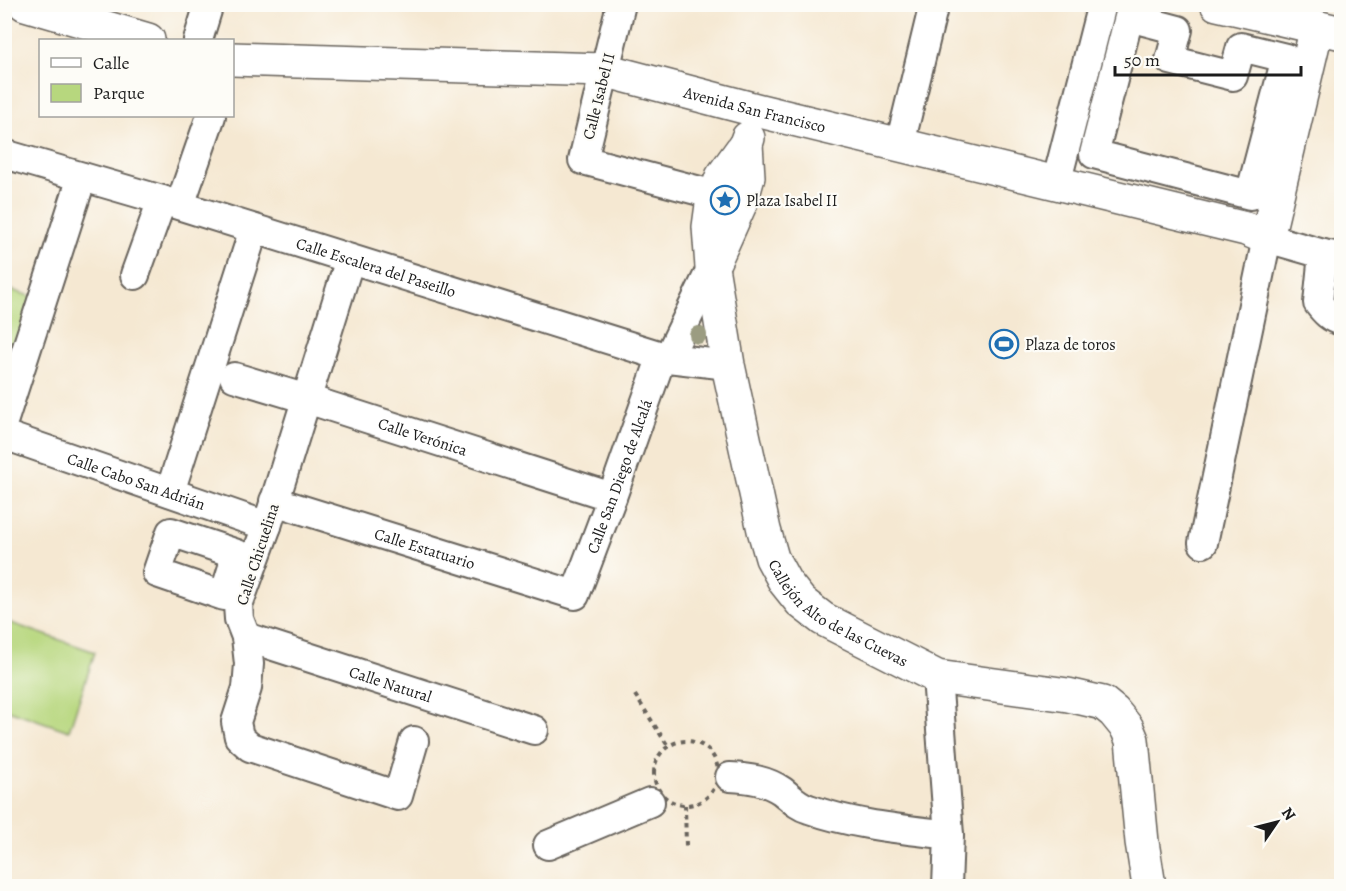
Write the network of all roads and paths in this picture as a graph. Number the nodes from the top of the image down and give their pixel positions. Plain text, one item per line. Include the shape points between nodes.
1 (25, 4) edge
2 (209, 4) edge
3 (621, 4) edge
4 (934, 4) edge
5 (1102, 4) edge
6 (1217, 4) edge
7 (1262, 10) edge
8 (1129, 17) joint
9 (1329, 30) edge
10 (145, 39) edge
11 (198, 39) edge
12 (234, 59) edge
13 (604, 70) junction
14 (756, 110) junction
15 (211, 117) edge
16 (746, 144) junction
17 (900, 144) junction
18 (4, 154) edge
19 (82, 177) junction
20 (1056, 184) junction
21 (715, 195) junction
22 (171, 203) junction
23 (254, 229) junction
24 (1267, 237) junction
25 (1332, 256) edge
26 (350, 259) junction
27 (712, 267) junction
28 (135, 275) dead end
29 (1341, 321) edge
30 (665, 357) junction
31 (728, 365) junction
32 (234, 377) dead end
33 (307, 399) junction
34 (4, 419) edge
35 (4, 435) edge
36 (170, 492) junction
37 (612, 497) junction
38 (270, 513) junction
39 (1203, 543) dead end
40 (574, 596) joint
41 (246, 637) junction
42 (937, 677) junction
43 (635, 695) dead end
44 (534, 730) dead end
45 (414, 741) dead end
46 (668, 746) junction
47 (730, 777) dead end
48 (650, 802) dead end
49 (685, 805) junction
50 (949, 835) junction
51 (548, 845) dead end
52 (686, 846) dead end
53 (947, 886) edge
54 (1149, 886) edge

1 - 10 street
2 - 11 street
3 - 13 street, Calle Isabel II
4 - 17 street
5 - 20 street
6 - 7 street
7 - 9 street
8 - 8 street via 1178,30 1170,60 1223,74 1233,76 1241,47 1286,58 1250,195 1094,154
9 - 24 street
12 - 13 street, Avenida San Francisco
13 - 14 street, Avenida San Francisco
13 - 21 street, Calle Isabel II via 582,160
14 - 16 street
14 - 17 street, Avenida San Francisco
15 - 22 street
16 - 21 street via 722,177
16 - 27 street via 748,177
17 - 20 street, Avenida San Francisco
18 - 19 street, Calle Escalera del Paseillo
19 - 22 street, Calle Escalera del Paseillo
19 - 34 street
20 - 24 street, Avenida San Francisco
21 - 27 street via 709,227
22 - 23 street, Calle Escalera del Paseillo
22 - 28 street
23 - 26 street, Calle Escalera del Paseillo
23 - 36 street
24 - 25 street
24 - 39 street
25 - 29 street via 1318,303
26 - 30 street, Calle Escalera del Paseillo
26 - 33 street, Calle Chicuelina
27 - 30 street
27 - 31 street, Callejón Alto de las Cuevas
30 - 31 street
30 - 37 street, Calle San Diego de Alcalá
31 - 42 street, Callejón Alto de las Cuevas via 764,530 784,582 823,619
32 - 33 street, Calle Verónica
33 - 37 street, Calle Verónica
33 - 38 street, Calle Chicuelina
35 - 36 street, Calle Cabo San Adrián
36 - 38 street, Calle Cabo San Adrián
37 - 40 street, Calle San Diego de Alcalá
38 - 40 street, Calle Estatuario
38 - 41 street, Calle Chicuelina via 238,605 238,619
41 - 44 street, Calle Natural
41 - 45 street, Calle Chicuelina via 247,688 236,722 239,737 250,747 398,796
42 - 50 street
42 - 54 street, Callejón Alto de las Cuevas via 1068,695 1103,703 1114,712 1132,740
43 - 46 path
46 - 49 path via 656,763 656,784 668,800
46 - 49 path via 689,741 699,744 708,749 718,767 718,778 710,795
47 - 50 street via 771,784 807,809 853,821
48 - 51 street
49 - 52 path
50 - 53 street

